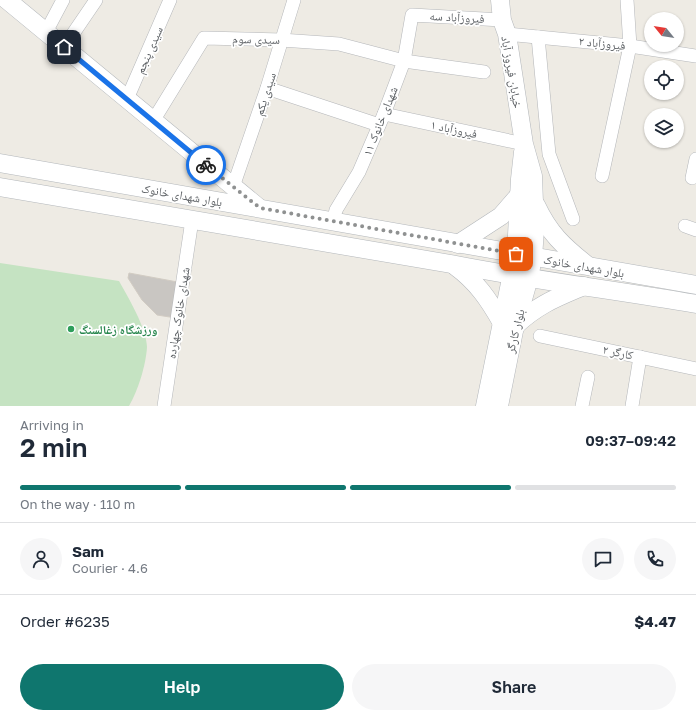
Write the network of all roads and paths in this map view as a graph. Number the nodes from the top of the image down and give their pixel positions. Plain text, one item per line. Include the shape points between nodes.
1 (7, 0) edge
2 (63, 0) edge
3 (96, 0) edge
4 (170, 0) edge
5 (294, 0) edge
6 (500, 0) edge
7 (627, 0) edge
8 (412, 15) joint
9 (504, 27) junction
10 (46, 32) junction
11 (538, 37) junction
12 (281, 40) junction
13 (630, 46) junction
14 (64, 47) junction
15 (696, 56) edge
16 (404, 61) junction
17 (484, 72) dead end
18 (267, 88) junction
19 (127, 99) junction
20 (381, 120) junction
21 (154, 121) junction
22 (524, 144) junction
23 (696, 158) edge
24 (3, 160) edge
25 (602, 176) dead end
26 (692, 178) dead end
27 (0, 187) edge
28 (233, 187) junction
29 (527, 198) junction
30 (260, 208) junction
31 (573, 219) dead end
32 (192, 220) junction
33 (333, 222) junction
34 (458, 244) junction
35 (524, 256) junction
36 (451, 264) junction
37 (589, 267) junction
38 (521, 277) junction
39 (586, 285) junction
40 (696, 285) edge
41 (696, 304) edge
42 (509, 324) junction
43 (540, 336) dead end
44 (640, 357) junction
45 (696, 368) edge
46 (588, 377) dead end
47 (164, 406) edge
48 (485, 406) edge
49 (499, 406) edge
50 (582, 406) edge
51 (632, 406) edge

1 - 10 main road
2 - 10 street
3 - 14 street
4 - 19 street, سیدی پنجم
5 - 12 street, سیدی یکم
6 - 9 main road, خیابان فیروز آباد
7 - 13 street
8 - 9 street, فیروزآباد سه
8 - 16 street, شهدای خانوک ۱۱
9 - 11 street, فیروزآباد ۲
9 - 22 main road, خیابان فیروز آباد
10 - 14 main road
11 - 13 street, فیروزآباد ۲
11 - 31 street via 549,154
12 - 16 street, سیدی سوم via 338,44
12 - 18 street, سیدی یکم
12 - 21 street, سیدی سوم via 204,38
13 - 15 street, فیروزآباد ۲
13 - 25 street
14 - 19 main road
16 - 17 street, سیدی سوم
16 - 20 street, شهدای خانوک ۱۱
18 - 20 street, فیروزآباد ۱
18 - 28 street, سیدی یکم
19 - 21 main road
20 - 22 street, فیروزآباد ۱
20 - 33 street, شهدای خانوک ۱۱ via 359,172 336,210
21 - 28 main road
22 - 29 main road, خیابان فیروز آباد
23 - 26 street
24 - 30 main road, بلوار شهدای خانوک
27 - 32 main road, بلوار شهدای خانوک
28 - 30 main road
29 - 34 main road
29 - 35 main road, بلوار کارگر
29 - 37 main road via 561,244
30 - 33 main road, بلوار شهدای خانوک
32 - 36 main road, بلوار شهدای خانوک
32 - 47 street, شهدای خانوک چهارده
33 - 34 main road, بلوار شهدای خانوک
34 - 35 main road, بلوار شهدای خانوک
35 - 37 main road, بلوار شهدای خانوک
35 - 38 main road, بلوار کارگر
36 - 38 main road, بلوار شهدای خانوک
36 - 42 main road via 470,277
37 - 40 main road, بلوار شهدای خانوک
38 - 39 main road, بلوار شهدای خانوک
38 - 42 main road, بلوار کارگر
39 - 41 main road, بلوار شهدای خانوک
39 - 42 main road via 546,302
42 - 48 main road, بلوار کارگر
42 - 49 main road, بلوار کارگر
43 - 44 street, کارگر ۲
44 - 45 street, کارگر ۲
44 - 51 street
46 - 50 street

